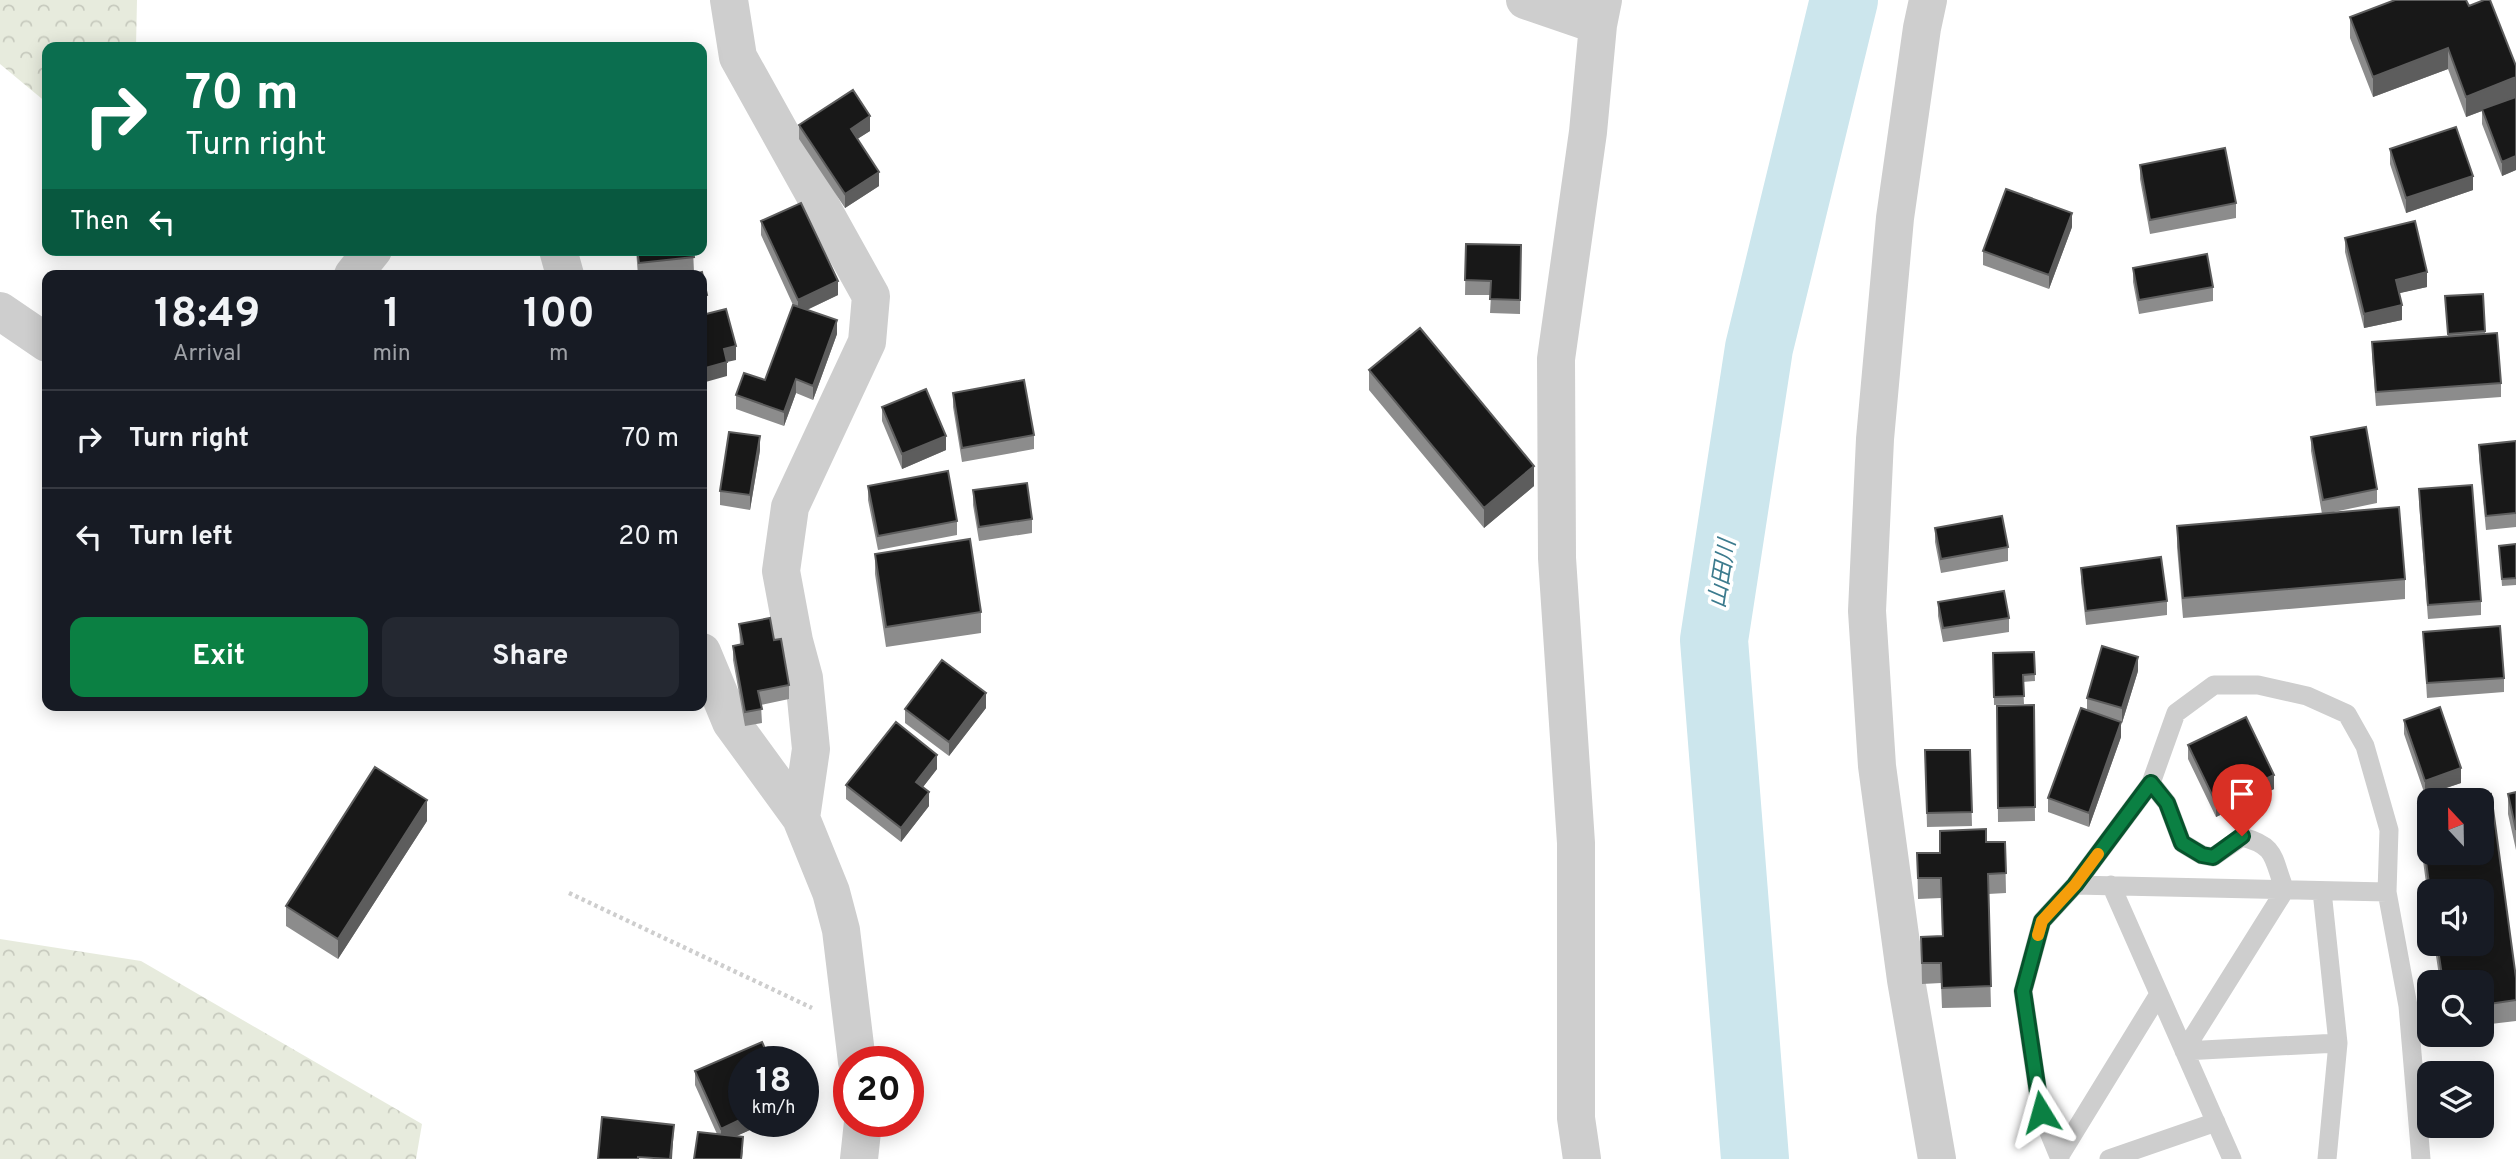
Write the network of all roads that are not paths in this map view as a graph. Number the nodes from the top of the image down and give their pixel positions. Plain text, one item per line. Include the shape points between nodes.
1 (729, 0) edge
2 (1525, 0) edge
3 (1928, 0) edge
4 (1600, 13) edge
5 (368, 256) edge
6 (357, 270) edge
7 (0, 311) edge
8 (42, 340) edge
9 (707, 664) edge
10 (2151, 783) junction
11 (801, 818) junction
12 (2075, 885) junction
13 (2111, 885) junction
14 (2285, 890) junction
15 (2322, 891) junction
16 (2387, 892) junction
17 (2159, 994) junction
18 (2338, 1043) junction
19 (855, 1045) edge
20 (2184, 1051) junction
21 (2216, 1122) junction
22 (861, 1137) edge
23 (2059, 1158) edge
24 (859, 1159) edge
25 (1582, 1159) edge
26 (1937, 1159) edge
27 (2109, 1159) edge
28 (2232, 1159) edge
29 (2327, 1159) edge
30 (2421, 1159) edge

1 - 11 street via 738,57 871,296 867,342 790,507 781,571 804,678 811,750
2 - 4 street
3 - 26 street via 1895,218 1875,439 1867,611 1877,766 1906,980
4 - 25 street via 1556,359 1557,558 1576,843 1576,1118
5 - 6 street
7 - 8 street
9 - 11 street via 731,722
10 - 12 lane
10 - 14 lane via 2167,803 2182,843 2213,857 2242,836 2256,840 2269,848
10 - 16 lane via 2176,713 2214,685 2258,685 2306,696 2347,713 2365,746 2389,830
11 - 19 street via 841,930
12 - 13 lane
12 - 23 lane via 2042,921 2023,991 2041,1112
13 - 14 lane
13 - 17 lane
14 - 15 lane
14 - 20 lane
15 - 16 lane
15 - 18 lane
16 - 30 lane via 2408,1006
17 - 20 lane
17 - 23 lane
18 - 20 lane
18 - 29 lane
20 - 21 lane
21 - 27 lane
21 - 28 lane
22 - 24 street

